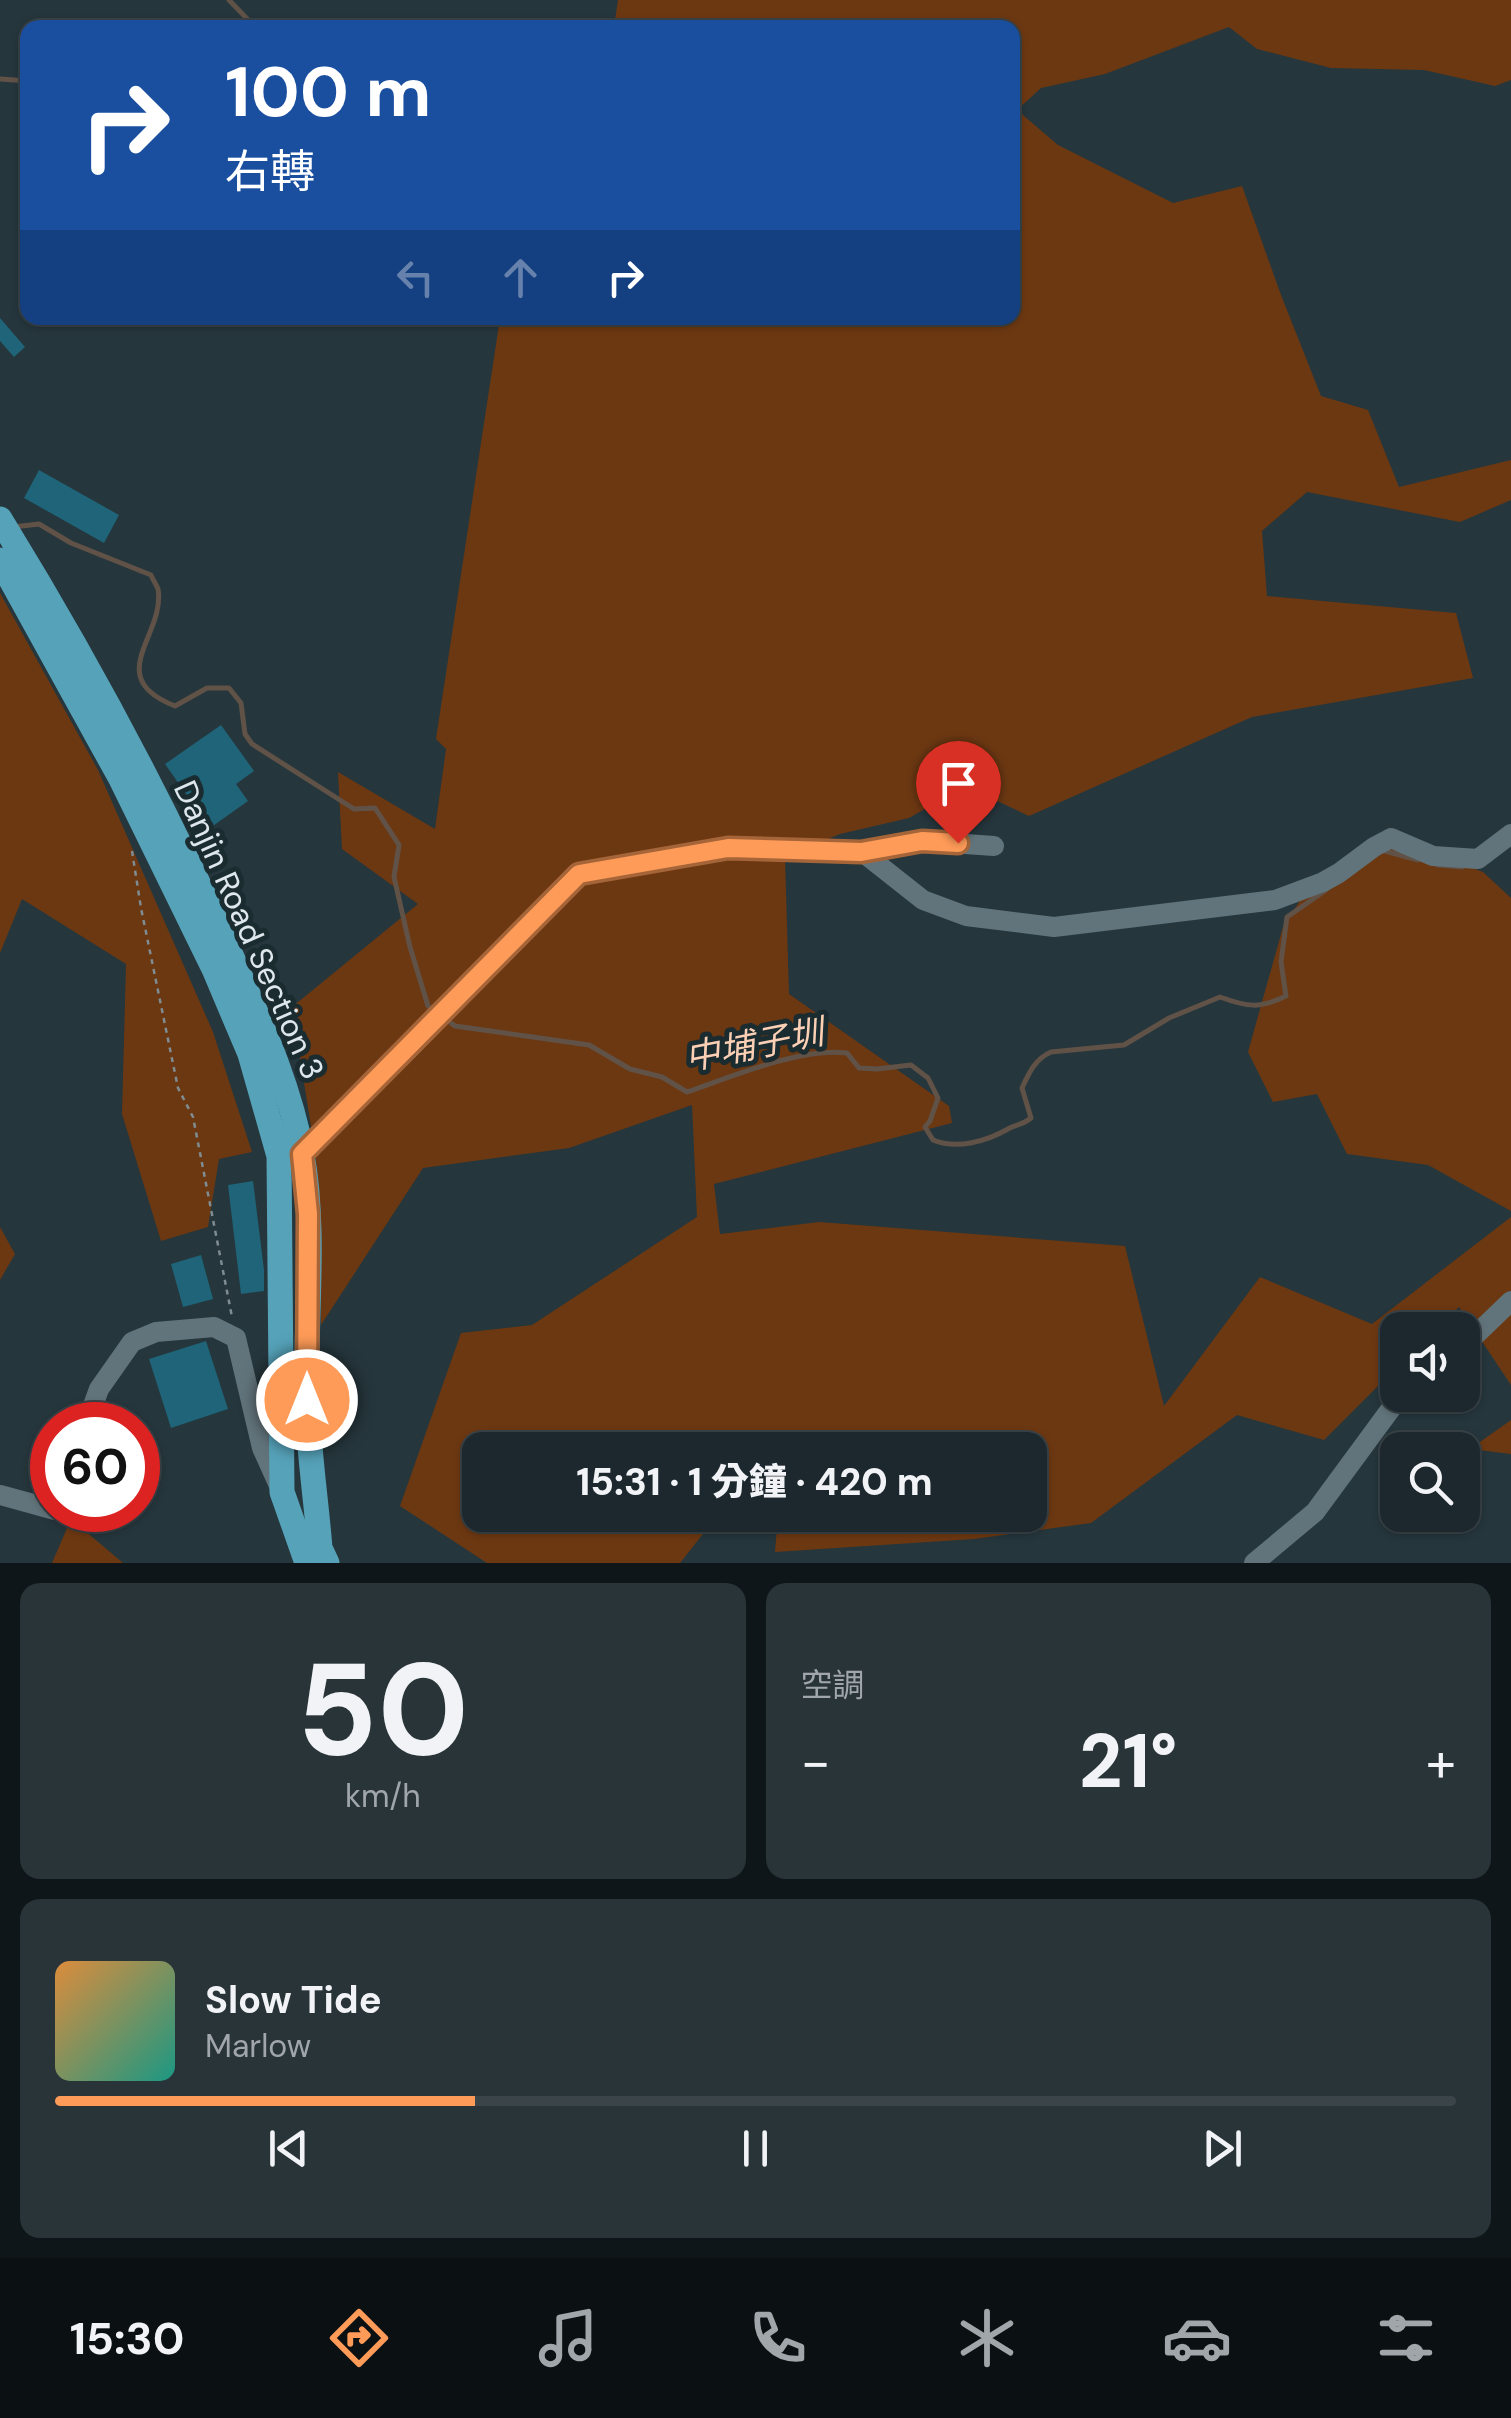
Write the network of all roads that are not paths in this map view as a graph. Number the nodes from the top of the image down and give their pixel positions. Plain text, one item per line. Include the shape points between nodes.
1 (5, 543) edge
2 (1511, 834) edge
3 (994, 846) dead end
4 (861, 852) junction
5 (290, 1155) junction
6 (1511, 1301) edge
7 (1480, 1331) edge
8 (94, 1402) edge
9 (1389, 1412) edge
10 (282, 1492) junction
11 (0, 1495) edge
12 (30, 1503) edge
13 (318, 1558) edge
14 (1254, 1563) edge

1 - 5 main road, Danjin Road Section 3 via 157,797 198,880 272,1049 289,1100
2 - 4 street via 1478,859 1433,856 1391,838 1339,874 1274,900 1054,927 952,911 924,900
3 - 4 street via 922,841
4 - 5 street via 728,848 579,874
5 - 10 main road, Danjin Road Section 3
5 - 13 main road, Danjin Road Section 3 via 308,1214 307,1400
6 - 7 street
8 - 10 street via 132,1342 156,1332 214,1327 236,1338 262,1448
9 - 14 street via 1315,1512
10 - 13 main road, Danjin Road Section 3
11 - 12 street

